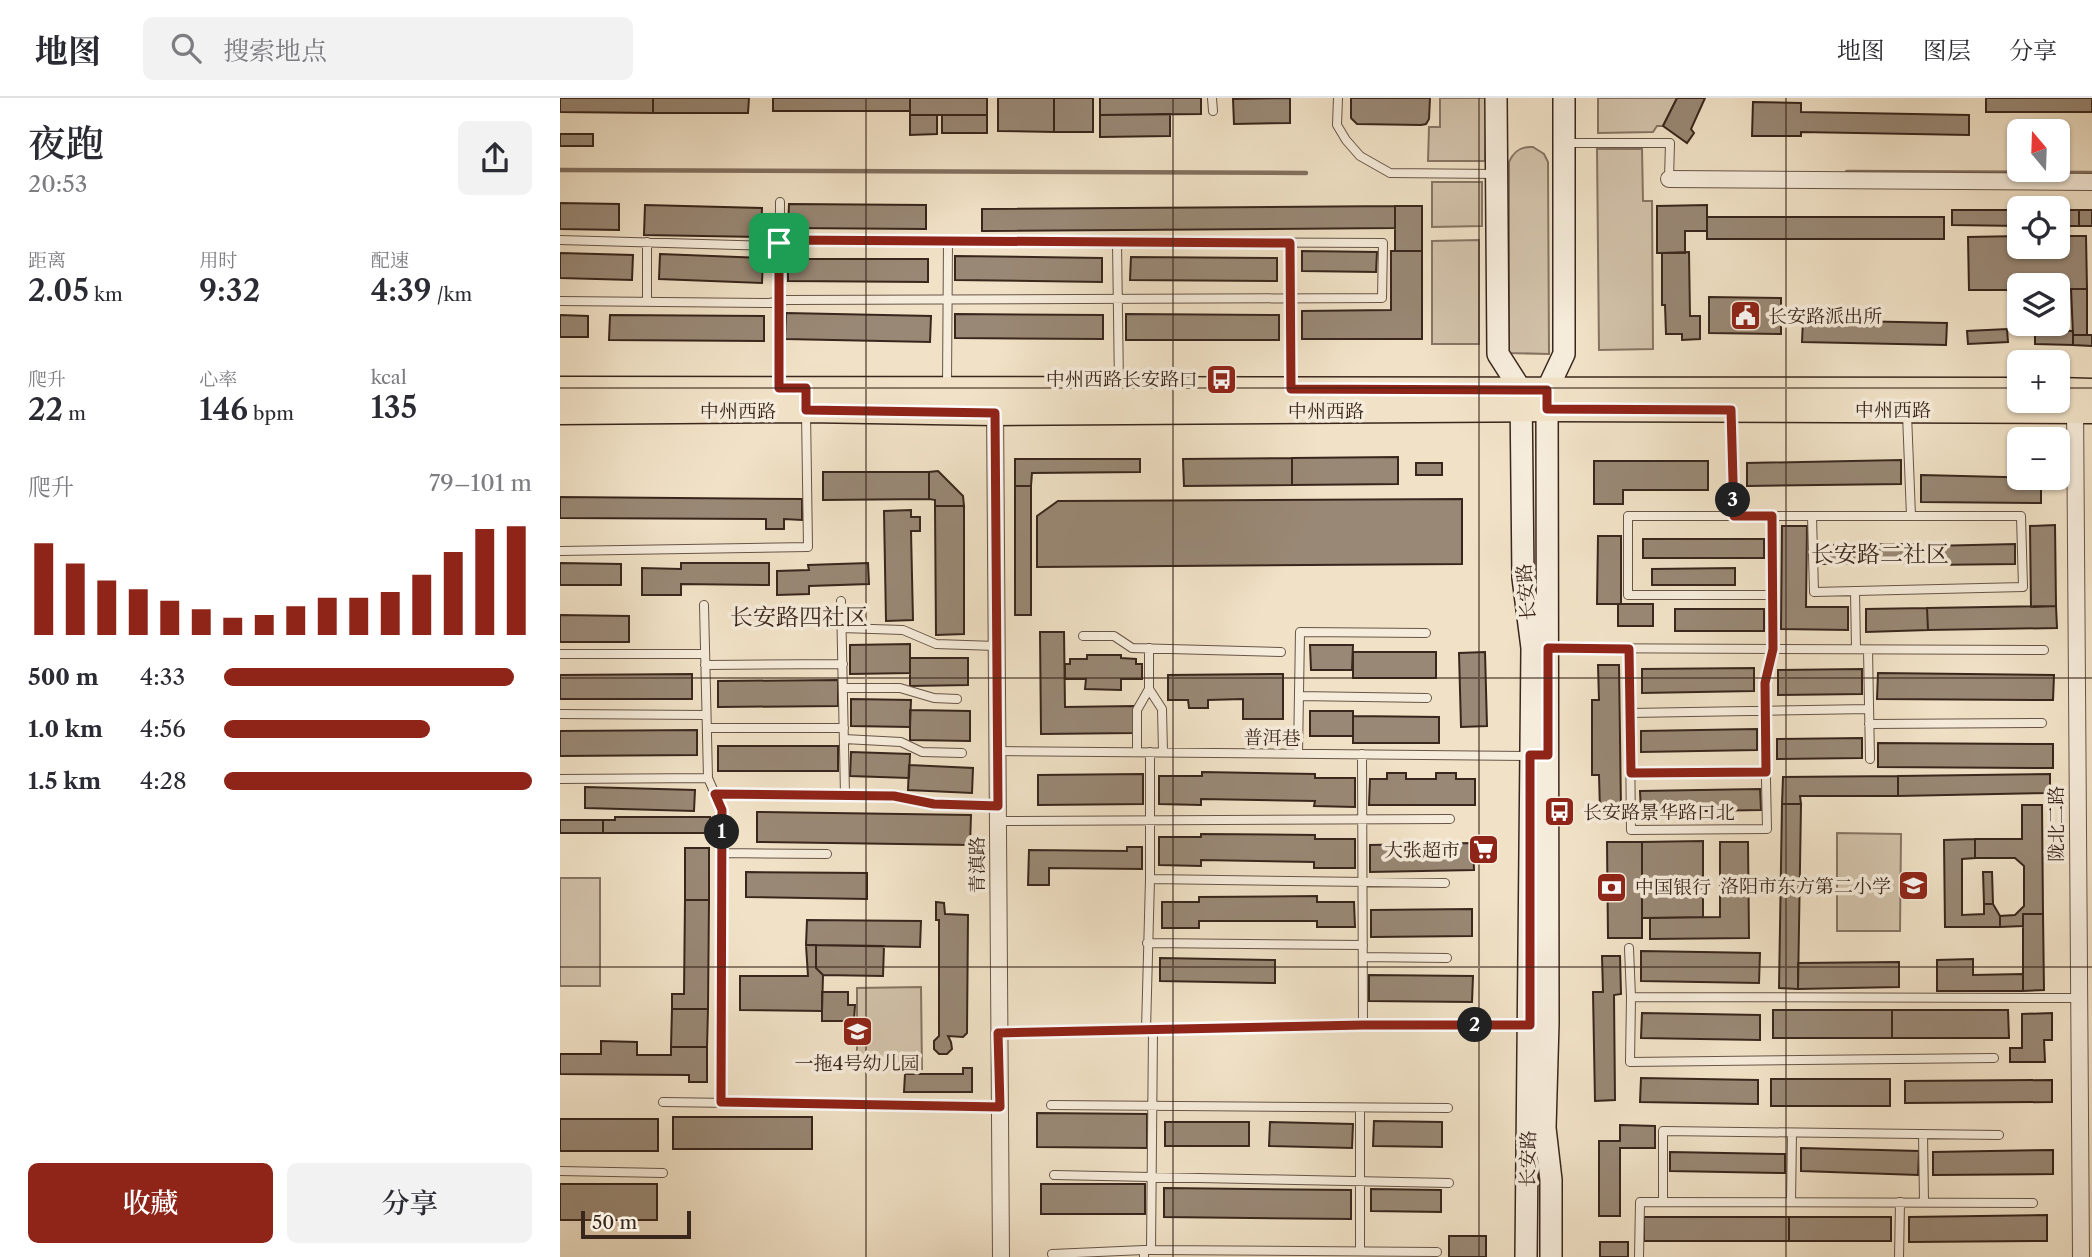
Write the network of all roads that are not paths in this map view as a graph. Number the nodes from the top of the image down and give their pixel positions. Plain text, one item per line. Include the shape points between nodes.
1 (1212, 98) edge
2 (1338, 98) edge
3 (1496, 98) edge
4 (1564, 98) edge
5 (1213, 111) dead end
6 (1563, 143) junction
7 (1496, 174) junction
8 (1669, 180) joint
9 (2092, 183) edge
10 (780, 202) dead end
11 (560, 240) edge
12 (948, 241) junction
13 (647, 242) junction
14 (1117, 242) junction
15 (779, 243) junction
16 (1290, 243) junction
17 (1118, 299) junction
18 (1290, 299) junction
19 (948, 300) junction
20 (560, 301) edge
21 (647, 302) junction
22 (779, 302) junction
23 (779, 388) junction
24 (560, 389) edge
25 (947, 389) junction
26 (1119, 389) junction
27 (1291, 389) junction
28 (2007, 391) edge
29 (2078, 398) edge
30 (806, 399) junction
31 (1547, 399) junction
32 (1521, 400) junction
33 (1730, 400) junction
34 (1907, 400) junction
35 (995, 401) junction
36 (560, 412) edge
37 (1734, 516) junction
38 (1772, 516) junction
39 (1812, 516) junction
40 (1911, 516) junction
41 (560, 551) edge
42 (1855, 591) junction
43 (1773, 595) junction
44 (841, 601) dead end
45 (704, 605) dead end
46 (842, 628) junction
47 (1426, 633) dead end
48 (1083, 636) dead end
49 (996, 646) junction
50 (1548, 648) junction
51 (1149, 649) junction
52 (1629, 649) junction
53 (1773, 649) junction
54 (1856, 649) junction
55 (1868, 650) junction
56 (2044, 650) dead end
57 (1281, 652) dead end
58 (560, 654) edge
59 (705, 654) junction
60 (843, 664) junction
61 (705, 666) junction
62 (843, 688) junction
63 (1149, 689) junction
64 (1299, 696) junction
65 (1427, 698) dead end
66 (957, 699) dead end
67 (1869, 709) junction
68 (1765, 711) junction
69 (1630, 713) junction
70 (560, 714) edge
71 (706, 715) junction
72 (2042, 723) dead end
73 (1870, 724) junction
74 (707, 728) junction
75 (844, 728) junction
76 (844, 739) junction
77 (997, 751) junction
78 (1137, 752) junction
79 (1150, 752) junction
80 (1163, 752) junction
81 (962, 753) dead end
82 (1298, 754) junction
83 (1362, 754) junction
84 (1539, 755) junction
85 (1870, 759) dead end
86 (1766, 772) junction
87 (1631, 773) junction
88 (708, 778) junction
89 (560, 779) edge
90 (715, 794) junction
91 (845, 795) junction
92 (998, 813) junction
93 (1363, 819) junction
94 (1450, 819) dead end
95 (1150, 820) junction
96 (722, 853) junction
97 (827, 854) dead end
98 (1150, 879) junction
99 (1363, 882) junction
100 (1445, 883) dead end
101 (2085, 896) edge
102 (1147, 943) junction
103 (1363, 945) junction
104 (1629, 948) dead end
105 (1363, 957) junction
106 (1447, 958) dead end
107 (1631, 997) junction
108 (2078, 998) junction
109 (1539, 1024) junction
110 (1363, 1025) junction
111 (1150, 1030) junction
112 (998, 1033) junction
113 (1994, 1058) dead end
114 (663, 1102) dead end
115 (721, 1102) junction
116 (1051, 1105) dead end
117 (1000, 1107) junction
118 (1153, 1107) junction
119 (1360, 1108) junction
120 (1448, 1108) dead end
121 (1792, 1133) junction
122 (1923, 1134) junction
123 (1999, 1135) dead end
124 (560, 1171) edge
125 (663, 1173) dead end
126 (1054, 1175) dead end
127 (1151, 1177) junction
128 (1360, 1181) junction
129 (1448, 1183) dead end
130 (1662, 1202) junction
131 (1791, 1202) junction
132 (1900, 1202) junction
133 (1924, 1202) junction
134 (2033, 1203) dead end
135 (1360, 1251) junction
136 (1146, 1252) edge
137 (1437, 1252) dead end
138 (1052, 1254) dead end
139 (1001, 1257) edge
140 (1526, 1257) edge
141 (1551, 1257) edge
142 (1639, 1257) edge
143 (1899, 1257) edge
144 (2081, 1257) edge

1 - 5 lane
2 - 7 lane via 1337,125 1346,140 1360,156 1390,173
3 - 7 main road
4 - 6 main road
6 - 8 lane via 1670,144
6 - 31 main road via 1564,354
7 - 32 main road via 1498,354
8 - 9 street
10 - 15 lane
11 - 13 lane
12 - 14 lane
12 - 15 lane
12 - 19 lane
13 - 15 lane
13 - 21 lane
14 - 16 lane
14 - 17 lane
15 - 22 lane
16 - 18 lane
16 - 18 lane via 1383,243 1382,298
17 - 18 lane
17 - 19 lane
17 - 26 lane
18 - 27 lane
19 - 22 lane
19 - 25 lane
20 - 21 lane
21 - 22 lane
22 - 23 lane
23 - 24 main road, 中州西路
23 - 30 main road, 中州西路
25 - 30 main road, 中州西路
25 - 35 main road, 中州西路
26 - 27 main road, 中州西路
26 - 35 main road, 中州西路
27 - 32 main road, 中州西路
28 - 34 main road, 中州西路
29 - 34 main road, 中州西路
29 - 101 street, 陇北二路
30 - 35 main road, 中州西路
30 - 36 main road, 中州西路
30 - 41 lane via 808,547
31 - 32 main road, 中州西路
31 - 33 main road, 中州西路
31 - 50 main road, 长安路
32 - 35 main road, 中州西路
32 - 84 main road, 长安路 via 1523,578
33 - 34 main road, 中州西路
33 - 37 lane
34 - 40 lane
35 - 49 street, 青滇路
37 - 38 lane
37 - 43 lane via 1628,516 1628,595
38 - 39 lane
38 - 43 lane
39 - 40 lane
39 - 42 lane via 1814,592
40 - 42 lane via 2021,516 2022,587
42 - 54 lane
43 - 53 lane
44 - 46 lane
45 - 59 lane
46 - 49 lane via 903,630 936,644
46 - 60 lane
47 - 64 lane via 1300,632
48 - 51 lane via 1114,636 1132,648
49 - 77 street, 青滇路
50 - 52 lane
50 - 84 main road, 长安路
51 - 57 lane
51 - 63 lane
52 - 53 lane
52 - 69 lane
53 - 54 lane
53 - 68 lane via 1765,683
54 - 55 lane
55 - 56 lane
55 - 67 lane
58 - 59 lane
59 - 61 lane
60 - 61 lane
60 - 62 lane
61 - 71 lane
62 - 66 lane via 900,688
62 - 75 lane
63 - 78 lane via 1137,710
63 - 80 lane via 1162,709
64 - 65 lane
64 - 82 lane
67 - 68 lane
67 - 73 lane
68 - 69 lane
68 - 86 lane
69 - 87 lane
70 - 71 lane
71 - 74 lane
72 - 73 lane
73 - 85 lane
74 - 75 lane
74 - 88 lane
75 - 76 lane
76 - 81 lane via 901,742 922,752
76 - 91 lane
77 - 78 lane, 普洱巷
77 - 92 street, 青滇路
78 - 79 lane, 普洱巷
79 - 80 lane, 普洱巷
79 - 95 lane
80 - 82 lane, 普洱巷
82 - 83 lane, 普洱巷
83 - 84 lane, 普洱巷
83 - 93 lane
84 - 109 main road, 长安路
86 - 87 lane
86 - 87 lane via 1767,829 1631,830
88 - 89 lane
88 - 90 lane
90 - 91 lane
90 - 96 lane via 722,810
91 - 92 lane via 894,796
92 - 95 lane
92 - 112 street, 青滇路
93 - 94 lane
93 - 95 lane
93 - 99 lane
95 - 98 lane
96 - 97 lane
96 - 115 lane
98 - 99 lane
98 - 102 lane
99 - 100 lane
99 - 103 lane
101 - 108 street, 陇北二路
102 - 103 lane
102 - 111 lane
103 - 105 lane
104 - 107 lane
105 - 106 lane
105 - 110 lane
107 - 108 lane
107 - 113 lane via 1630,1062
108 - 144 street, 陇北二路
109 - 110 lane
109 - 140 main road, 长安路
109 - 141 main road, 长安路 via 1551,1180
110 - 111 lane
111 - 112 lane
111 - 118 lane
112 - 117 street, 青滇路
114 - 115 lane
115 - 117 lane
116 - 118 lane
117 - 139 street, 青滇路
118 - 119 lane
118 - 127 lane
119 - 120 lane
119 - 128 lane
121 - 122 lane
121 - 130 lane via 1664,1132
121 - 131 lane
122 - 123 lane
122 - 133 lane
124 - 125 lane
126 - 127 lane
127 - 128 lane
127 - 136 lane
128 - 129 lane
128 - 135 lane
130 - 131 lane
130 - 142 lane via 1640,1202
131 - 132 lane
132 - 133 lane
132 - 143 lane
133 - 134 lane
135 - 136 lane
135 - 137 lane
136 - 138 lane

